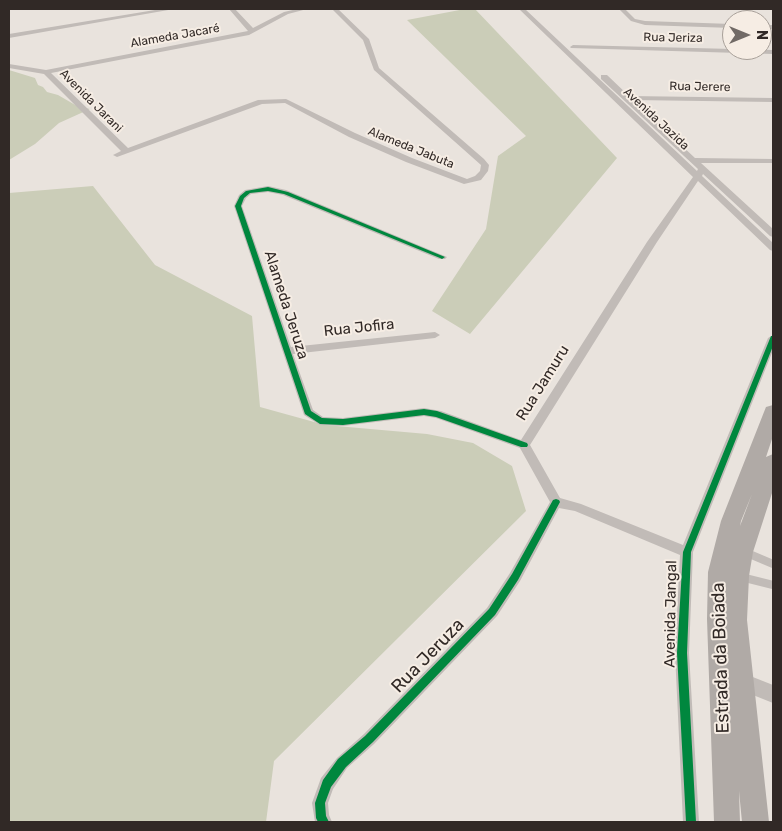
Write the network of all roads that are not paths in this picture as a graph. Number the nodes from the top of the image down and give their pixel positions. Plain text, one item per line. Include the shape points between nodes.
1 (171, 9) edge
2 (232, 9) edge
3 (304, 9) edge
4 (335, 9) edge
5 (522, 9) edge
6 (530, 9) edge
7 (622, 9) edge
8 (722, 26) edge
9 (253, 32) junction
10 (9, 36) edge
11 (573, 47) junction
12 (563, 48) junction
13 (773, 52) edge
14 (9, 66) edge
15 (46, 72) junction
16 (622, 98) junction
17 (773, 100) edge
18 (126, 152) junction
19 (117, 155) dead end
20 (693, 160) junction
21 (773, 161) edge
22 (700, 172) junction
23 (773, 234) edge
24 (773, 248) edge
25 (442, 256) dead end
26 (435, 335) dead end
27 (773, 338) edge
28 (287, 351) junction
29 (773, 412) edge
30 (524, 445) junction
31 (773, 461) edge
32 (556, 502) junction
33 (687, 552) junction
34 (742, 552) junction
35 (773, 564) edge
36 (738, 576) junction
37 (773, 585) edge
38 (731, 678) junction
39 (773, 694) edge
40 (727, 813) edge
41 (759, 818) edge
42 (692, 819) edge
43 (324, 822) edge

1 - 10 street, Alameda Jacaré
2 - 9 street
3 - 9 street, Alameda Jacaré via 286,13
4 - 18 street, Alameda Jabuta via 366,39 376,69 481,161 484,172 478,178 467,182 408,160 352,136 286,101 261,102
5 - 12 street, Avenida Jazida
6 - 11 street, Avenida Jazida
7 - 8 street via 633,20 645,23
9 - 15 street, Alameda Jacaré
11 - 12 street, Rua Jeriza
11 - 13 street, Rua Jeriza
11 - 16 street, Avenida Jazida
12 - 16 street, Avenida Jazida
14 - 15 street, Avenida Jarani
15 - 18 street, Avenida Jarani
16 - 17 street, Rua Jerere
16 - 20 street, Avenida Jazida
16 - 22 street, Avenida Jazida
18 - 19 street, Alameda Jabuta
20 - 21 street
20 - 22 street, Avenida Jazida
22 - 23 street, Avenida Jazida
22 - 24 street, Avenida Jazida
22 - 30 street, Rua Jamuru
25 - 28 street, Alameda Jeruza via 286,193 268,189 248,192 242,196 238,206
26 - 28 street, Rua Jofira
27 - 33 street, Avenida Jangal
28 - 30 street, Alameda Jeruza via 304,406 320,422 424,412
29 - 38 main road, Estrada da Boiada via 731,521 718,572
30 - 32 street, Rua Jamuru
31 - 34 main road, Estrada da Boiada
32 - 33 street
32 - 43 street, Rua Jeruza via 492,612 342,763 326,784 320,803
33 - 42 street, Avenida Jangal via 682,652
34 - 35 lane
34 - 36 main road, Estrada da Boiada
36 - 37 lane
36 - 38 main road, Estrada da Boiada
38 - 39 street
38 - 40 main road, Estrada da Boiada
38 - 41 main road, Estrada da Boiada
40 - 41 street

